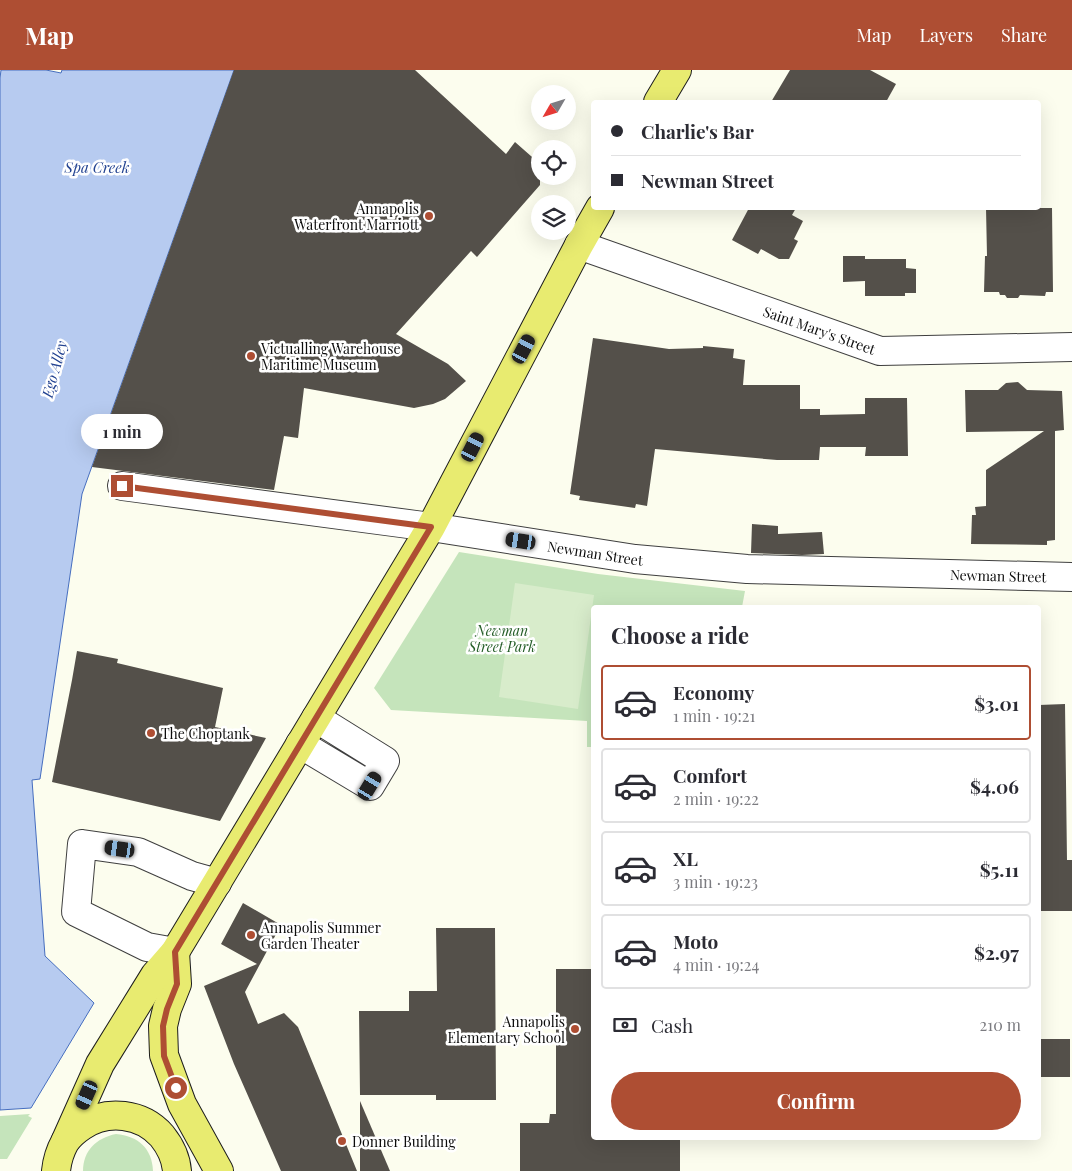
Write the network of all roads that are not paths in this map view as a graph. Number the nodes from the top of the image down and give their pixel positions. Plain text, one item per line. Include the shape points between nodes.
1 (677, 70) edge
2 (659, 100) edge
3 (599, 210) edge
4 (579, 244) junction
5 (1072, 347) edge
6 (122, 486) dead end
7 (431, 527) junction
8 (1072, 577) edge
9 (316, 718) junction
10 (300, 744) junction
11 (217, 883) junction
12 (175, 952) junction
13 (182, 1104) junction
14 (172, 1155) edge
15 (56, 1160) edge
16 (219, 1170) edge

1 - 2 main road
3 - 4 main road
4 - 5 street, Saint Mary's Street via 880,351
4 - 7 main road
6 - 7 street, Newman Street
7 - 8 street, Newman Street via 635,559 747,569
7 - 9 main road
9 - 10 main road
9 - 10 street via 385,761 370,786
10 - 11 main road
11 - 12 main road
11 - 12 street via 192,876 138,852 82,844 76,912 142,945
12 - 13 main road via 177,984 163,1026 164,1056
12 - 15 main road via 155,976 100,1064
13 - 14 main road
13 - 16 main road
14 - 15 main road via 157,1131 145,1122 117,1115 88,1121 76,1130
14 - 16 main road

